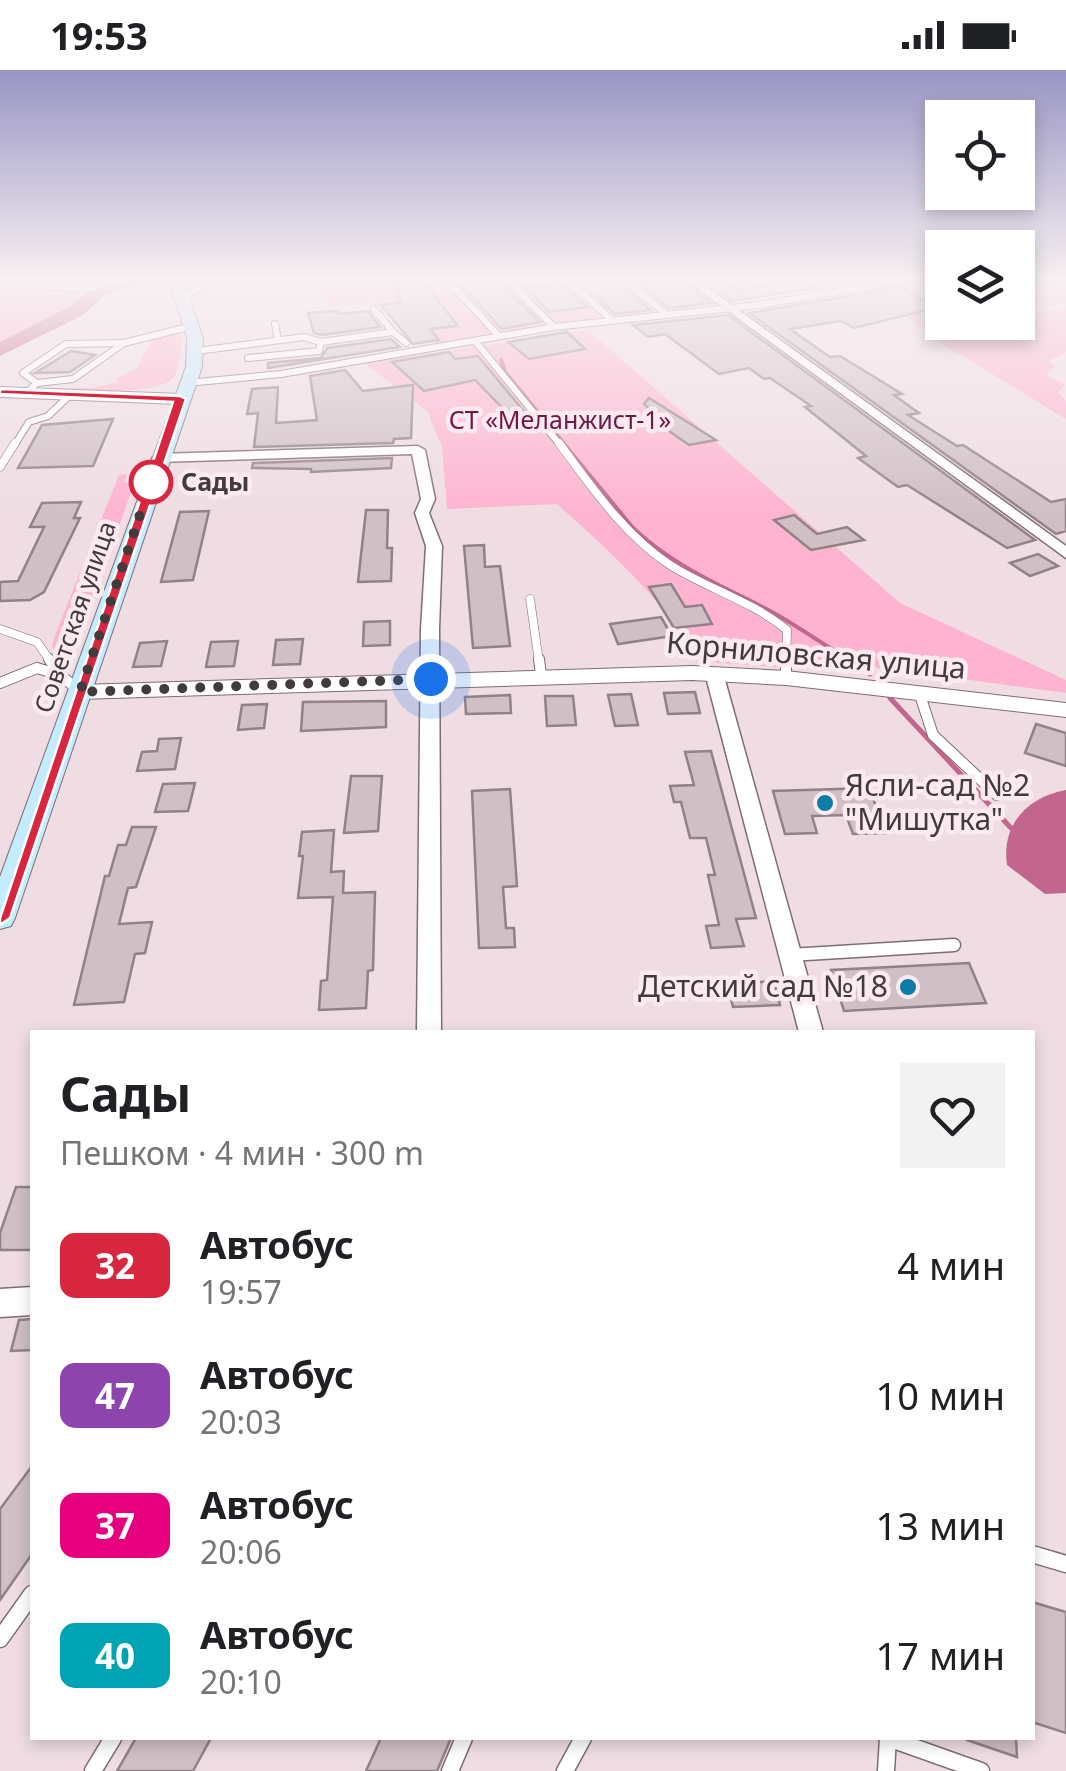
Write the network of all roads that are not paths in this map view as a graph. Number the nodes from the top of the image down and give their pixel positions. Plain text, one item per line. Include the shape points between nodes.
1 (46, 357) edge
2 (104, 357) edge
3 (195, 357) edge
4 (254, 357) edge
5 (376, 357) edge
6 (489, 357) edge
7 (794, 357) edge
8 (248, 358) dead end
9 (32, 388) junction
10 (184, 391) junction
11 (0, 392) edge
12 (66, 394) junction
13 (159, 458) junction
14 (0, 467) edge
15 (1066, 553) edge
16 (530, 599) dead end
17 (0, 629) edge
18 (714, 673) junction
19 (60, 676) junction
20 (541, 676) junction
21 (786, 678) junction
22 (431, 679) junction
23 (0, 684) edge
24 (80, 692) junction
25 (919, 692) junction
26 (1066, 710) edge
27 (997, 795) dead end
28 (2, 907) edge
29 (954, 945) dead end
30 (790, 955) junction
31 (429, 1030) edge
32 (809, 1030) edge
33 (30, 1302) edge
34 (0, 1303) edge
35 (1035, 1555) edge
36 (1066, 1564) edge
37 (30, 1597) edge
38 (0, 1638) edge
39 (112, 1740) edge
40 (463, 1740) edge
41 (582, 1740) edge
42 (888, 1740) edge
43 (894, 1740) edge
44 (93, 1771) edge
45 (450, 1771) edge
46 (565, 1771) edge
47 (886, 1771) edge
48 (981, 1771) edge

1 - 9 lane via 23,373
2 - 9 lane via 73,379
3 - 10 main road, Советская улица
4 - 8 lane
5 - 10 lane
6 - 21 lane via 654,553 787,630
7 - 15 street
9 - 11 street
9 - 12 street
10 - 12 street
10 - 13 main road, Советская улица
12 - 14 lane via 48,416 29,422
13 - 22 street via 418,450 428,499 422,514 434,536
13 - 24 main road, Советская улица
16 - 20 lane
17 - 19 lane via 37,642
18 - 20 street, Корниловская улица
18 - 21 street, Корниловская улица
18 - 30 street
19 - 23 lane via 38,668
19 - 24 lane
20 - 22 street, Корниловская улица
21 - 25 street, Корниловская улица
22 - 24 street, Корниловская улица
22 - 31 street
24 - 28 main road, Советская улица
25 - 26 street, Корниловская улица
25 - 27 lane via 932,735
29 - 30 lane
30 - 32 street
33 - 34 street
35 - 36 lane
37 - 38 lane
39 - 44 lane
40 - 45 lane
41 - 46 lane
42 - 47 lane
43 - 48 lane

